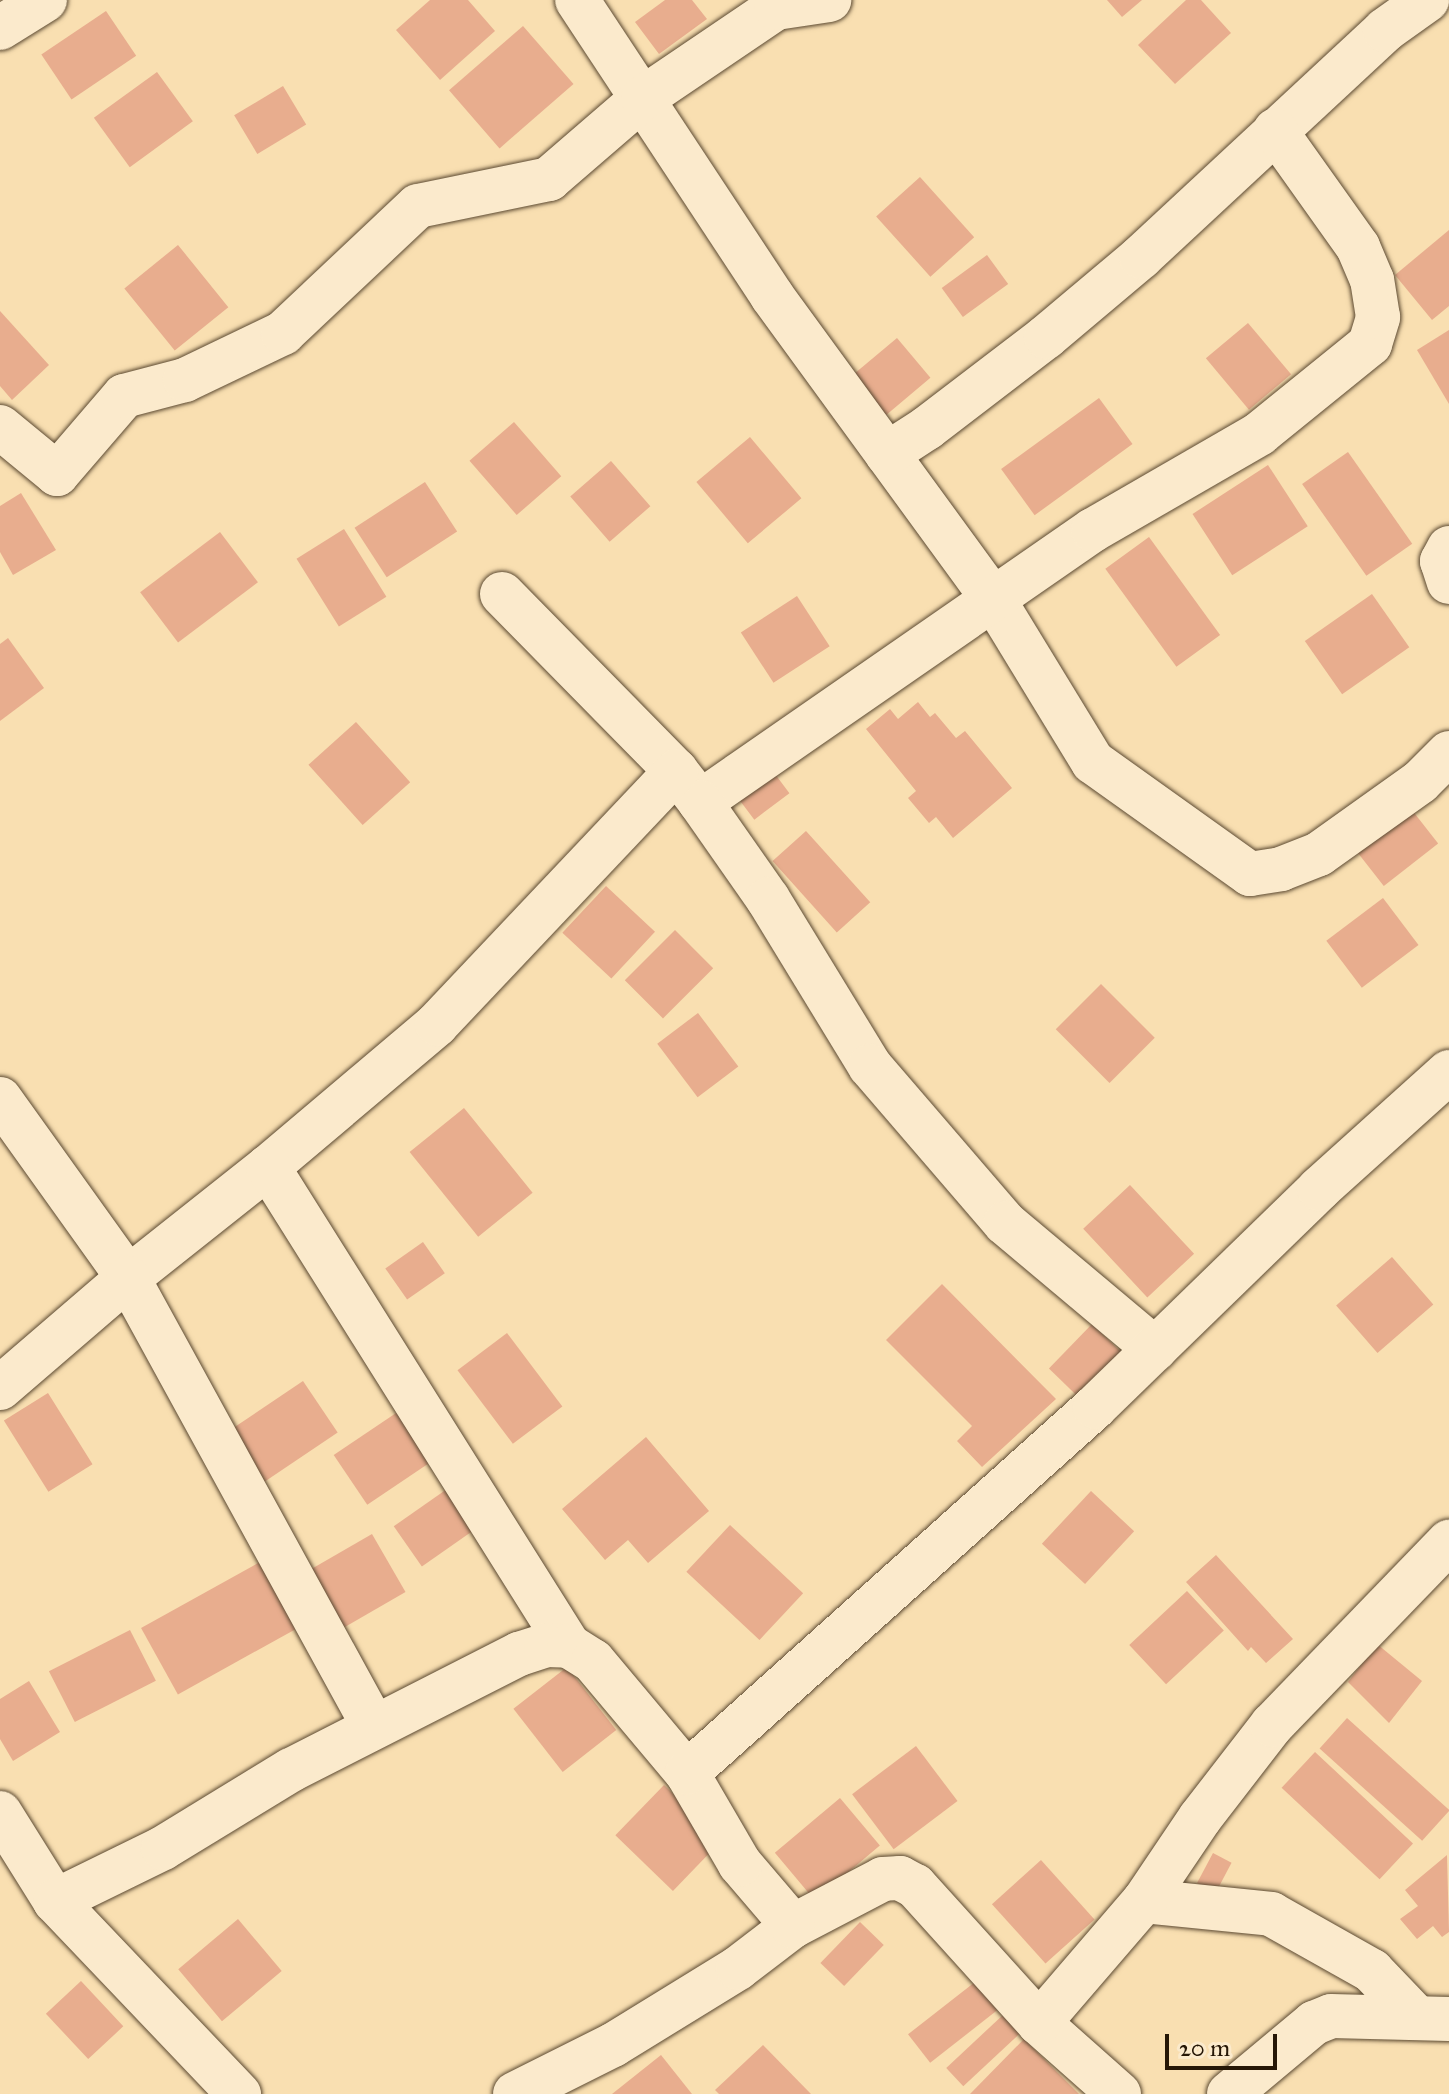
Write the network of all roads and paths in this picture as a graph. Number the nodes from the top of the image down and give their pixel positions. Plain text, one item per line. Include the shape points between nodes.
1 (45, 0) edge
2 (577, 0) edge
3 (829, 0) edge
4 (1427, 0) edge
5 (0, 28) edge
6 (643, 98) junction
7 (1275, 130) junction
8 (0, 427) edge
9 (887, 454) junction
10 (1449, 548) edge
11 (1449, 582) edge
12 (502, 594) dead end
13 (994, 600) junction
14 (1449, 753) edge
15 (688, 786) junction
16 (1449, 1072) edge
17 (0, 1099) edge
18 (268, 1167) junction
19 (128, 1278) junction
20 (1155, 1349) junction
21 (0, 1388) edge
22 (1449, 1542) edge
23 (569, 1646) junction
24 (374, 1727) junction
25 (687, 1773) junction
26 (0, 1813) edge
27 (55, 1901) junction
28 (1144, 1901) junction
29 (793, 1926) junction
30 (1433, 2019) edge
31 (1039, 2023) junction
32 (239, 2094) edge
33 (515, 2094) edge
34 (1119, 2094) edge
35 (1229, 2094) edge

1 - 5 street
2 - 6 street
3 - 6 street via 776,8
4 - 7 street via 1385,30
6 - 8 street via 549,179 418,206 283,333 185,380 124,396 57,474
6 - 9 street via 772,296
7 - 9 street via 1070,317
7 - 13 street via 1358,247 1372,280 1378,317 1370,344 1259,434 1093,530
9 - 13 street
10 - 11 street via 1442,561
12 - 15 street
13 - 14 street via 1093,762 1250,874 1319,854 1420,782
13 - 15 street
15 - 18 street via 437,1024
15 - 20 street via 768,899 870,1066 1005,1223
16 - 20 street
17 - 19 street
18 - 19 street
18 - 23 street
19 - 21 street
19 - 24 street
20 - 25 street
22 - 28 street via 1272,1725
23 - 24 street via 546,1645 519,1654
23 - 25 street via 593,1661
24 - 27 street via 163,1848
25 - 29 street via 740,1864
26 - 27 street
27 - 32 street
28 - 30 street via 1271,1914 1372,1971
28 - 31 street
29 - 31 street via 883,1879 900,1878 915,1886
29 - 33 street via 738,1968 635,2032
30 - 35 street via 1331,2016 1314,2023
31 - 34 street

